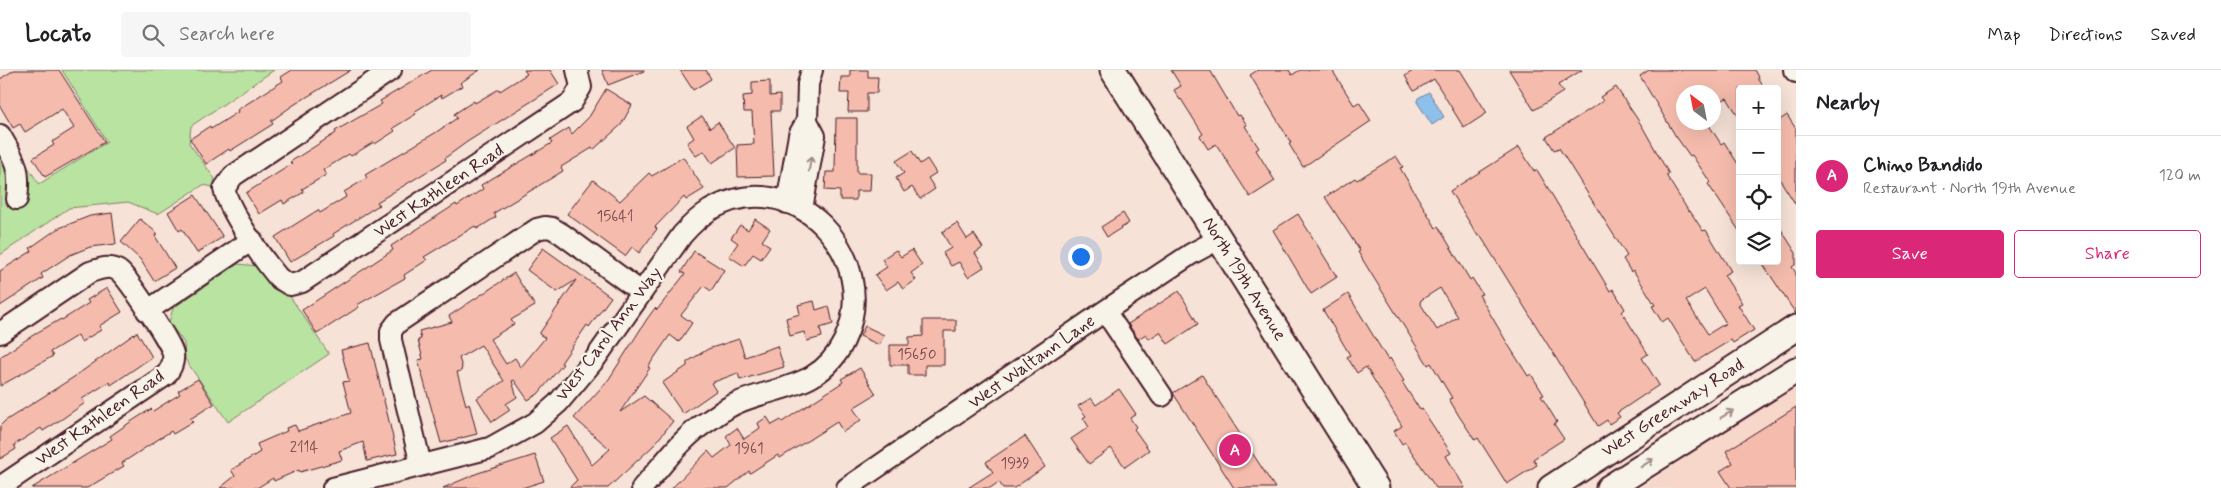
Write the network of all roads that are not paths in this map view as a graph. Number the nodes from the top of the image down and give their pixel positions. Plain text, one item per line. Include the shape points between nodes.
1 (391, 70) edge
2 (812, 70) edge
3 (1113, 70) edge
4 (579, 79) edge
5 (0, 135) edge
6 (17, 199) dead end
7 (795, 206) junction
8 (1219, 239) junction
9 (252, 240) junction
10 (641, 292) junction
11 (147, 311) junction
12 (1105, 311) junction
13 (1796, 328) edge
14 (0, 333) edge
15 (1796, 370) edge
16 (1162, 396) dead end
17 (421, 465) junction
18 (0, 487) edge
19 (333, 488) edge
20 (642, 488) edge
21 (847, 488) edge
22 (1376, 488) edge
23 (1550, 488) edge
24 (1609, 488) edge

1 - 9 street via 233,176 224,189 228,203
2 - 7 street via 808,84 807,122 799,135
3 - 8 main road, North 19th Avenue
4 - 9 street, West Kathleen Road via 572,102 302,282 290,285 278,278
5 - 6 street via 16,162
7 - 10 street, West Carol Ann Way via 767,198 747,198 710,210 682,235
7 - 20 street via 816,217 826,227 849,265 854,290 853,310 844,341 830,361 807,380 735,404 706,422
8 - 12 street, West Waltann Lane
8 - 22 main road, North 19th Avenue
9 - 11 street
10 - 17 street, West Carol Ann Way via 595,359 535,423 490,448
10 - 17 street via 562,234 545,227 397,323 391,331 390,340
11 - 14 street via 119,271 106,267 90,272
11 - 18 street, West Kathleen Road via 173,352 174,364 166,375
12 - 16 street
12 - 21 street, West Waltann Lane
13 - 23 main road, West Greenway Road
24 -> 15 main road, West Greenway Road
17 - 19 street, West Carol Ann Way

